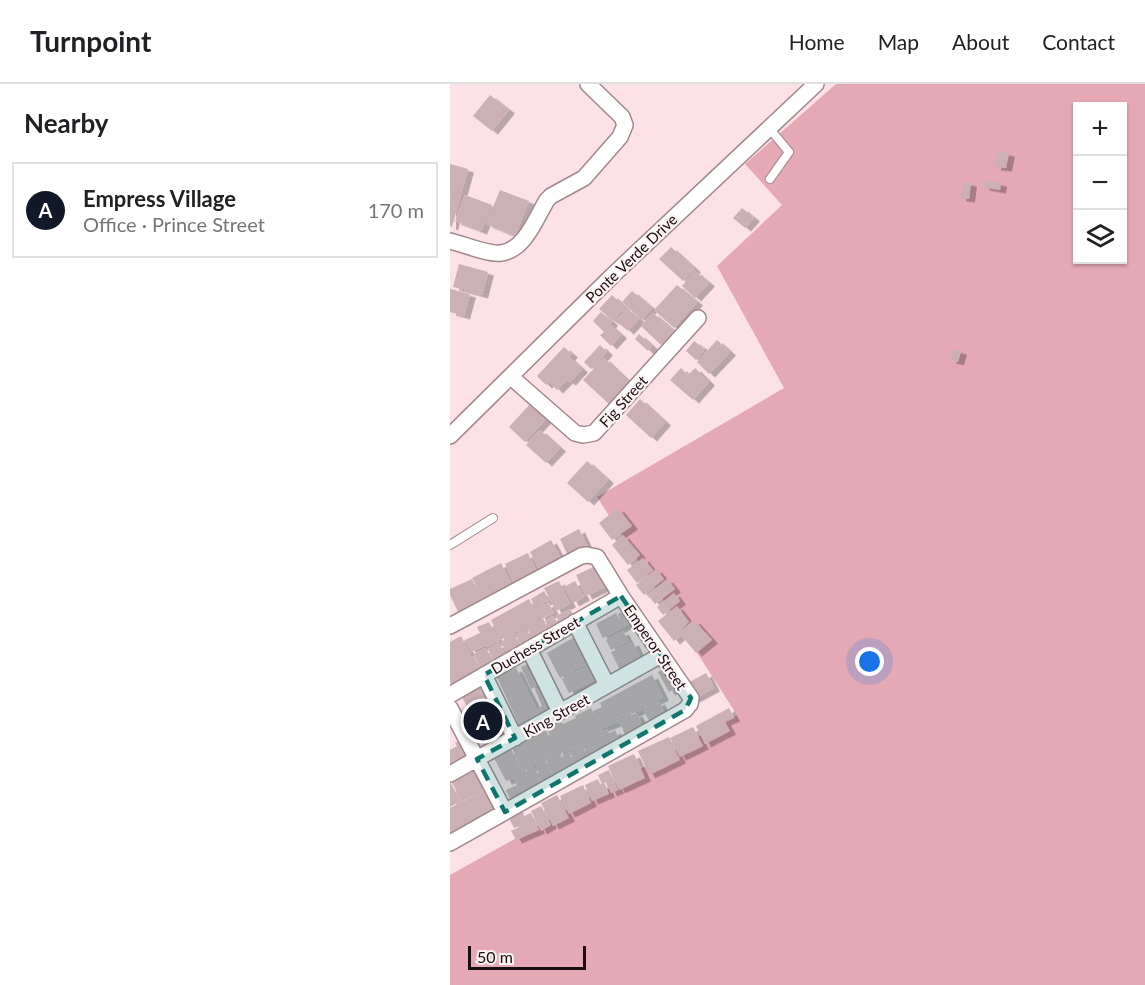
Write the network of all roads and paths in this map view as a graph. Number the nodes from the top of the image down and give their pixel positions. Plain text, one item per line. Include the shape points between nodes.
1 (588, 84) edge
2 (816, 84) edge
3 (769, 128) junction
4 (770, 179) dead end
5 (450, 241) edge
6 (698, 318) dead end
7 (511, 376) junction
8 (450, 436) edge
9 (493, 518) dead end
10 (450, 545) edge
11 (621, 596) junction
12 (575, 622) junction
13 (450, 626) edge
14 (529, 649) junction
15 (662, 656) junction
16 (484, 675) junction
17 (607, 686) junction
18 (450, 695) edge
19 (450, 708) edge
20 (560, 712) junction
21 (515, 738) junction
22 (477, 759) junction
23 (450, 774) edge
24 (505, 812) junction
25 (450, 843) edge

1 - 5 street via 622,117 625,125 620,137 579,183 551,196 512,250 500,253
2 - 3 street, Ponte Verde Drive
3 - 4 lane via 789,152
3 - 7 street, Ponte Verde Drive
6 - 7 street, Fig Street via 594,433 575,433
7 - 8 street, Ponte Verde Drive
9 - 10 lane
11 - 12 street, Duchess Street
11 - 13 street, Emperor Street via 597,557 581,556
11 - 15 street, Emperor Street
12 - 14 street, Duchess Street
12 - 17 street
14 - 16 street, Duchess Street
14 - 20 street
15 - 17 street, King Street
15 - 24 street, Emperor Street via 691,698 685,710
16 - 18 street, Duchess Street
16 - 21 street
17 - 20 street, King Street
19 - 22 street
20 - 21 street, King Street
21 - 22 street, King Street
22 - 23 street, King Street
22 - 24 street
24 - 25 street, Emperor Street

